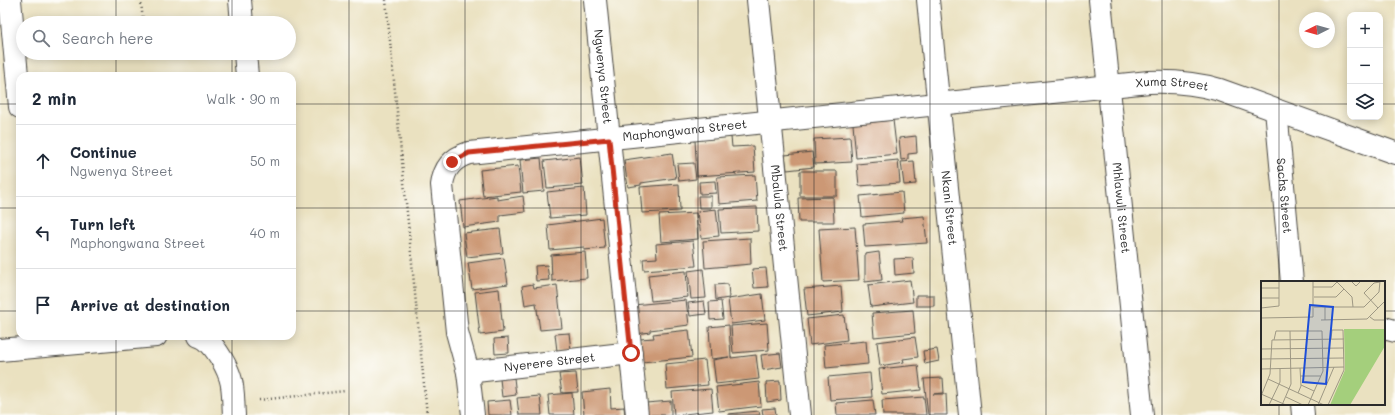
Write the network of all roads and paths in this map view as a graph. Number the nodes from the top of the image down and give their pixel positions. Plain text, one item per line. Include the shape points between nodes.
1 (10, 0) edge
2 (141, 0) edge
3 (240, 0) edge
4 (386, 0) edge
5 (595, 0) edge
6 (758, 0) edge
7 (928, 0) edge
8 (1100, 0) edge
9 (142, 16) edge
10 (241, 16) edge
11 (246, 60) edge
12 (17, 72) edge
13 (247, 72) edge
14 (1109, 86) junction
15 (939, 104) junction
16 (1276, 110) junction
17 (770, 122) junction
18 (609, 139) junction
19 (1395, 153) edge
20 (1292, 281) edge
21 (1385, 328) edge
22 (1395, 331) edge
23 (66, 340) edge
24 (207, 340) edge
25 (43, 341) edge
26 (0, 350) edge
27 (631, 353) junction
28 (468, 372) junction
29 (346, 391) dead end
30 (1302, 405) edge
31 (233, 409) edge
32 (427, 415) edge
33 (473, 415) edge
34 (637, 415) edge
35 (800, 415) edge
36 (970, 415) edge
37 (1142, 415) edge
38 (1303, 415) edge

1 - 12 street
2 - 9 path
3 - 10 street
4 - 32 path
5 - 18 street, Ngwenya Street
6 - 17 street, Mbalula Street
7 - 15 street, Nkani Street
8 - 14 street, Mhlawuli Street
11 - 13 street
14 - 15 street, Xuma Street
14 - 16 street, Xuma Street via 1176,81 1198,83
14 - 37 street, Mhlawuli Street
15 - 17 street, Maphongwana Street
15 - 36 street, Nkani Street
16 - 19 street, Xuma Street
16 - 20 street, Sachs Street
17 - 18 street, Maphongwana Street
17 - 35 street, Mbalula Street
18 - 27 street, Ngwenya Street
18 - 28 street, Maphongwana Street via 469,153 457,158 446,169 442,185 457,332
21 - 22 street
23 - 25 street
24 - 31 street via 215,348 230,378
25 - 26 street
27 - 28 street, Nyerere Street
27 - 34 street, Ngwenya Street
28 - 33 street, Maphongwana Street
29 - 31 path
30 - 38 street

